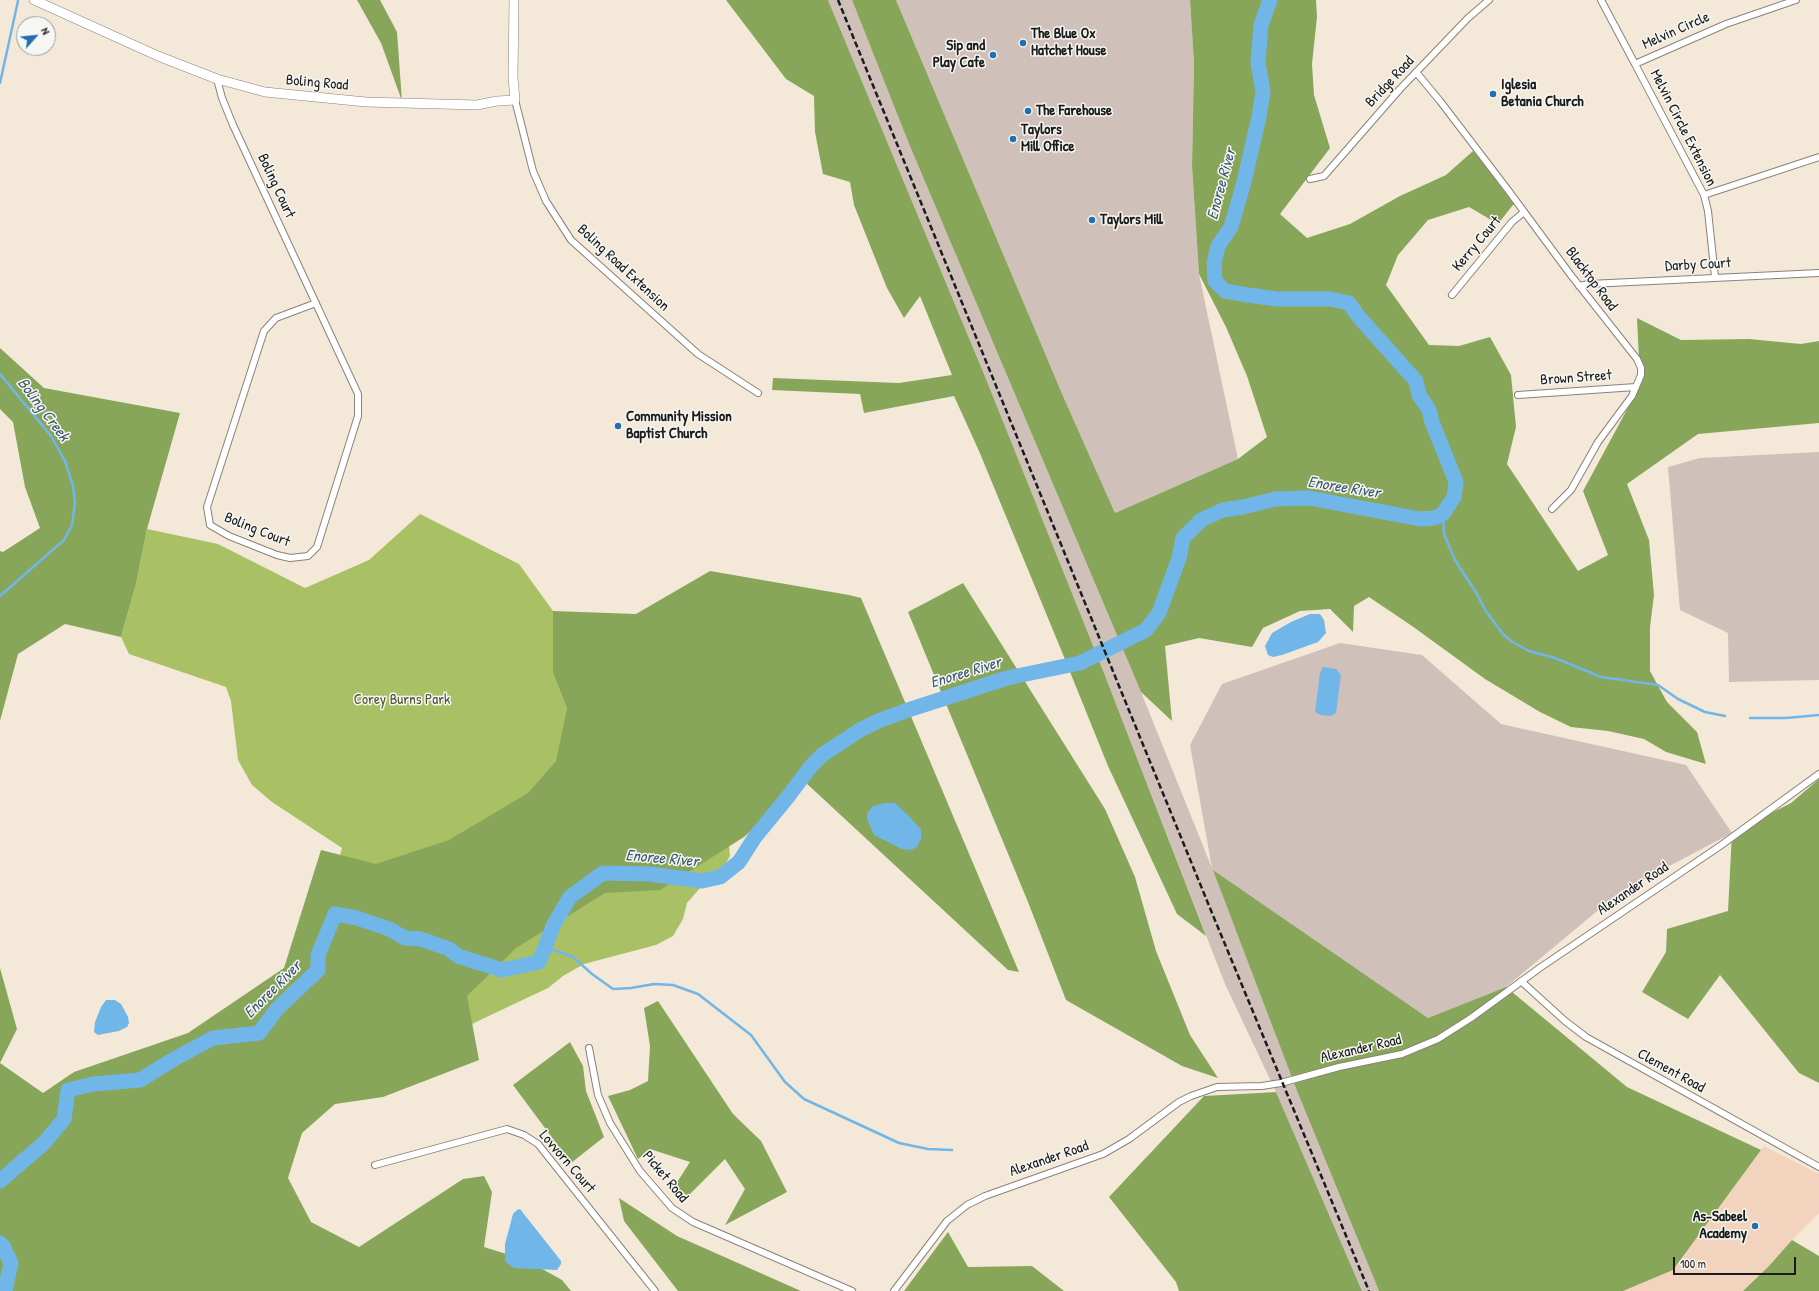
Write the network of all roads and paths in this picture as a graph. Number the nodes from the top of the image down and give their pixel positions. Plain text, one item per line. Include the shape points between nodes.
1 (34, 0) edge
2 (514, 0) edge
3 (1489, 0) edge
4 (1600, 0) edge
5 (1796, 0) edge
6 (1635, 64) junction
7 (1416, 72) junction
8 (217, 79) junction
9 (515, 100) junction
10 (1819, 157) edge
11 (1310, 179) dead end
12 (1704, 195) junction
13 (1524, 212) junction
14 (1819, 273) edge
15 (1715, 277) junction
16 (1580, 286) junction
17 (1452, 295) dead end
18 (316, 303) junction
19 (1636, 387) junction
20 (758, 393) dead end
21 (1518, 395) dead end
22 (1552, 509) dead end
23 (1819, 774) edge
24 (1521, 981) junction
25 (589, 1048) dead end
26 (375, 1165) dead end
27 (1819, 1167) edge
28 (655, 1291) edge
29 (852, 1291) edge
30 (894, 1291) edge

1 - 8 street, Boling Road via 109,36
2 - 9 street
3 - 7 street, Bridge Road
4 - 6 street, Melvin Circle
5 - 6 street, Melvin Circle via 1726,24
6 - 12 street, Melvin Circle Extension
7 - 11 street, Bridge Road via 1324,176
7 - 13 street, Blacktop Road
8 - 9 street, Boling Road via 281,94 366,102 477,105
8 - 18 street, Boling Court via 233,125
9 - 20 street, Boling Road Extension via 533,171 546,201 571,240 698,354
10 - 12 street
12 - 15 street, Melvin Circle Extension
13 - 16 street, Blacktop Road
13 - 17 street, Kerry Court via 1512,222
14 - 15 street, Darby Court
15 - 16 street, Darby Court
16 - 19 street, Blacktop Road via 1640,364 1641,375
18 - 18 street, Boling Court via 276,318 264,331 207,507 210,525 229,536 290,558 308,556 317,547 359,411 356,386
19 - 21 street, Brown Street
19 - 22 street, Blacktop Road via 1598,442 1571,490
23 - 24 street, Alexander Road via 1720,846
24 - 27 street, Clement Road via 1586,1037
24 - 30 street, Alexander Road via 1471,1018 1413,1050 1273,1085 1203,1090 1180,1102 1103,1154 976,1200 947,1221
25 - 29 street, Picket Road via 598,1095 610,1123 640,1171 672,1208 693,1222
26 - 28 street, Lovvorn Court via 507,1129 524,1135 538,1144

